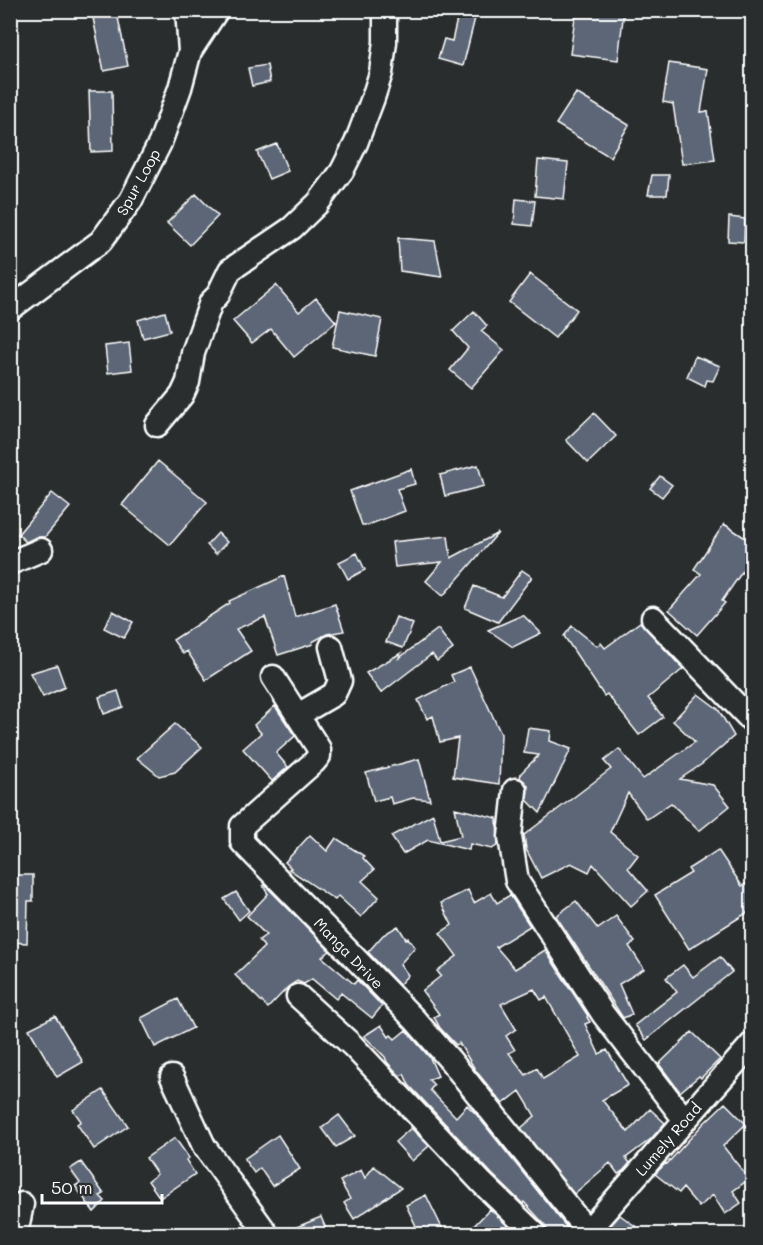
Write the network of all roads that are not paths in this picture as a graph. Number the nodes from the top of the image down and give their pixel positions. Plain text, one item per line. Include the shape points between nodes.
1 (187, 10) edge
2 (217, 10) edge
3 (385, 10) edge
4 (190, 51) junction
5 (10, 309) edge
6 (157, 425) dead end
7 (41, 550) dead end
8 (10, 563) edge
9 (653, 618) dead end
10 (331, 647) dead end
11 (273, 677) dead end
12 (298, 715) junction
13 (753, 721) edge
14 (515, 790) dead end
15 (298, 996) dead end
16 (753, 1044) edge
17 (172, 1077) dead end
18 (685, 1120) junction
19 (22, 1204) dead end
20 (586, 1233) edge
21 (16, 1234) edge
22 (267, 1234) edge
23 (535, 1234) edge

1 - 4 street, Spur Loop
2 - 4 street
3 - 6 street via 381,73 342,171 318,203 292,228 230,270 211,302 188,382
4 - 5 street, Spur Loop via 160,143 118,220 101,241
7 - 8 street
9 - 13 street
10 - 12 street via 340,681 334,694
11 - 12 street, Manga Drive
12 - 20 street, Manga Drive via 319,749 319,756 242,826 242,842 415,1020 513,1137
14 - 18 street via 510,837 517,881 603,1014
15 - 23 street via 353,1046
16 - 18 street, Lumely Road
17 - 22 street via 204,1146
18 - 20 street, Lumely Road
19 - 21 street

